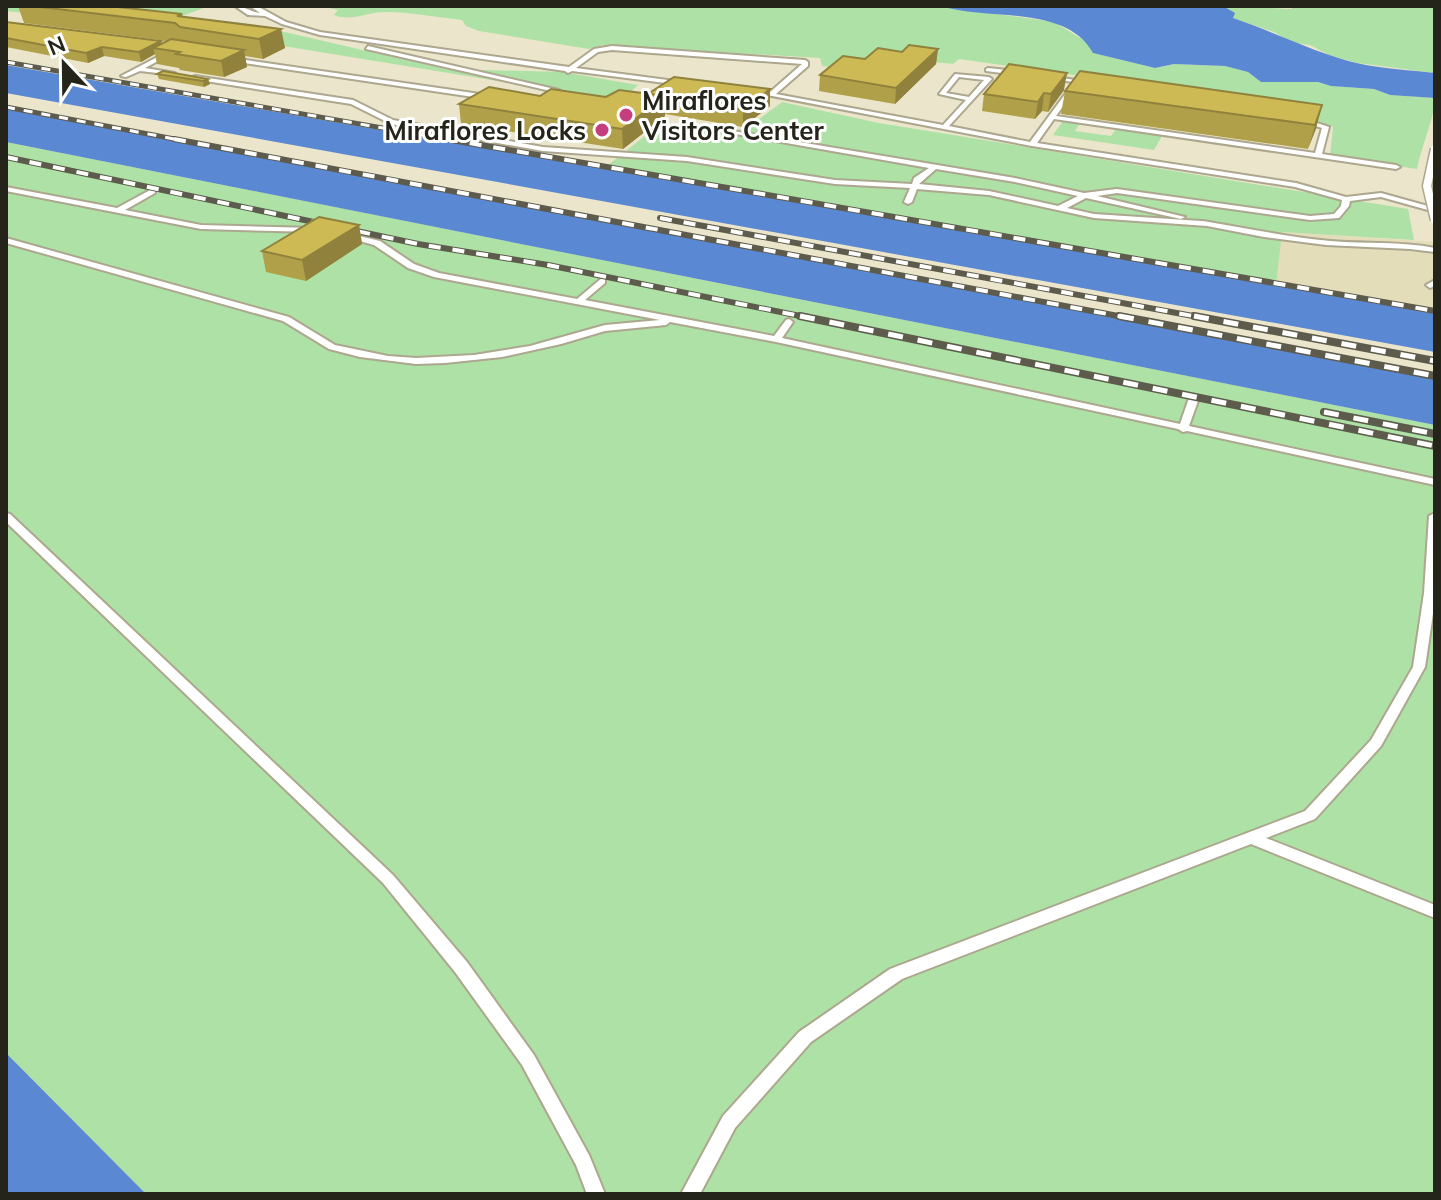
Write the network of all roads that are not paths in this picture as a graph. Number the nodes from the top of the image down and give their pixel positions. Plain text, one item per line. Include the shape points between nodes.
1 (238, 6) edge
2 (251, 10) edge
3 (173, 50) edge
4 (227, 59) edge
5 (579, 62) junction
6 (141, 69) junction
7 (988, 70) dead end
8 (568, 71) junction
9 (1033, 75) edge
10 (124, 76) dead end
11 (1048, 77) edge
12 (1073, 88) junction
13 (749, 90) edge
14 (1088, 90) edge
15 (771, 95) junction
16 (502, 98) edge
17 (970, 99) junction
18 (570, 105) edge
19 (1052, 117) junction
20 (1296, 119) edge
21 (944, 128) junction
22 (721, 131) dead end
23 (1032, 144) junction
24 (1435, 149) edge
25 (1318, 156) junction
26 (1396, 167) dead end
27 (932, 169) junction
28 (915, 186) junction
29 (6, 189) edge
30 (152, 191) dead end
31 (1086, 195) junction
32 (1346, 199) junction
33 (908, 202) dead end
34 (1060, 208) junction
35 (119, 210) junction
36 (1435, 210) edge
37 (274, 220) dead end
38 (1435, 220) edge
39 (1209, 224) junction
40 (259, 229) junction
41 (6, 240) edge
42 (1435, 250) edge
43 (602, 281) dead end
44 (578, 302) junction
45 (681, 321) junction
46 (789, 322) dead end
47 (776, 339) junction
48 (1194, 398) dead end
49 (1183, 429) junction
50 (1435, 482) edge
51 (6, 516) edge
52 (1435, 516) edge
53 (1252, 838) junction
54 (1435, 912) edge
55 (596, 1194) edge
56 (690, 1194) edge

1 - 2 lane
2 - 8 lane via 343,36
2 - 18 lane via 283,28 557,91 563,99 558,102
3 - 6 lane
4 - 16 lane
5 - 8 lane
5 - 8 lane via 691,82
5 - 15 lane via 596,50 612,48 805,62
6 - 10 lane
6 - 28 lane via 353,102 391,122 543,149 687,159 835,182
7 - 9 lane
11 - 12 lane via 1078,81
12 - 14 lane
12 - 19 lane
13 - 15 lane
15 - 21 lane
17 - 17 lane via 989,79 957,75 942,94
17 - 21 lane
19 - 23 lane
19 - 25 lane
20 - 25 lane via 1326,127
21 - 23 lane
22 - 27 lane
23 - 32 lane via 1296,185
24 - 38 lane, bridge via 1427,186
25 - 26 lane
27 - 28 lane
27 - 31 lane
28 - 33 lane
28 - 34 lane via 989,193
29 - 35 lane
30 - 35 lane
31 - 32 lane via 1150,193 1310,218 1336,216
31 - 34 lane
31 - 39 lane
32 - 36 lane via 1381,195
34 - 39 lane via 1133,221
35 - 40 lane via 201,227
37 - 40 lane
39 - 42 lane via 1300,239
40 - 44 lane via 327,231 377,243 423,271
41 - 45 lane via 286,319 329,346 383,358 439,361 494,356 609,327
43 - 44 lane
44 - 45 lane
45 - 47 lane
46 - 47 lane
47 - 49 lane
48 - 49 lane
49 - 50 lane
51 - 55 lane via 388,879 528,1060
52 - 53 lane via 1419,667 1376,743 1310,815
53 - 54 lane
53 - 56 lane via 896,974 805,1037 729,1122

